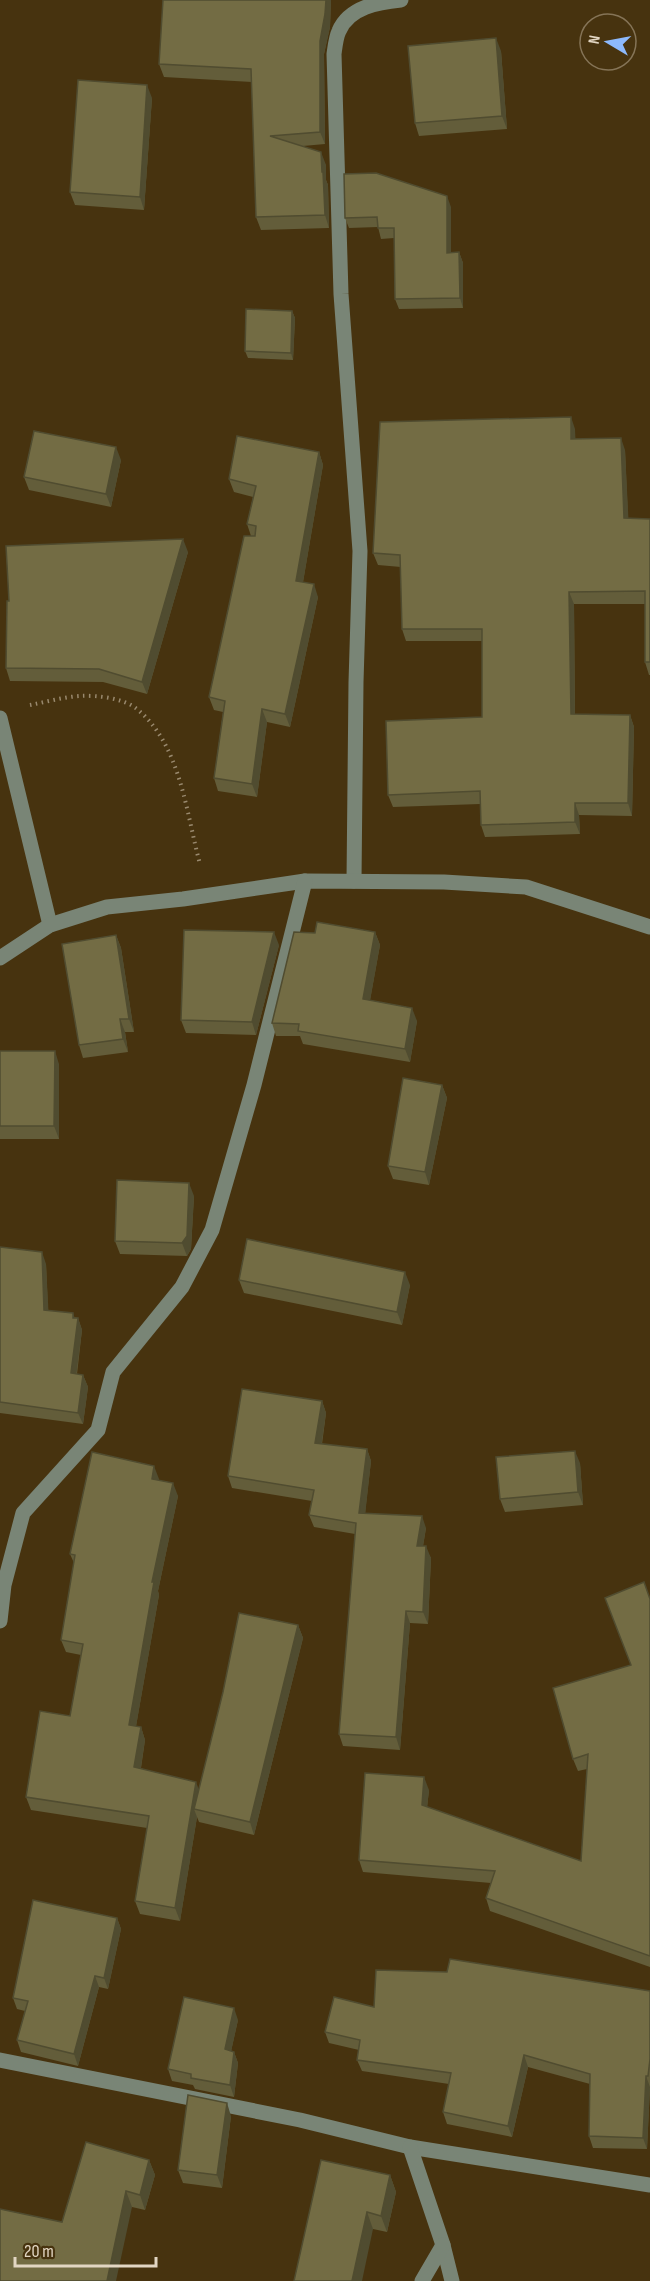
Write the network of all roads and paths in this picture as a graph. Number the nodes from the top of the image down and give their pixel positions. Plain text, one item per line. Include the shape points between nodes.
1 (401, 0) edge
2 (23, 707) dead end
3 (0, 718) edge
4 (305, 881) junction
5 (354, 881) junction
6 (208, 895) junction
7 (50, 925) junction
8 (650, 927) edge
9 (0, 958) edge
10 (0, 1621) edge
11 (0, 2060) edge
12 (410, 2147) junction
13 (650, 2186) edge
14 (442, 2245) junction
15 (422, 2281) edge
16 (452, 2281) edge

1 - 5 street via 375,3 353,14 339,30 334,54 341,294 360,551
2 - 6 path via 80,696 110,698 136,708 156,731 174,763
3 - 7 street
4 - 5 street
4 - 6 street
4 - 10 street via 254,1085 212,1230 182,1287 113,1372 98,1430 23,1514 4,1585
5 - 8 street via 526,887
6 - 7 street via 107,907
7 - 9 street
11 - 12 street via 300,2120
12 - 13 street
12 - 14 street
14 - 15 street
14 - 16 street

